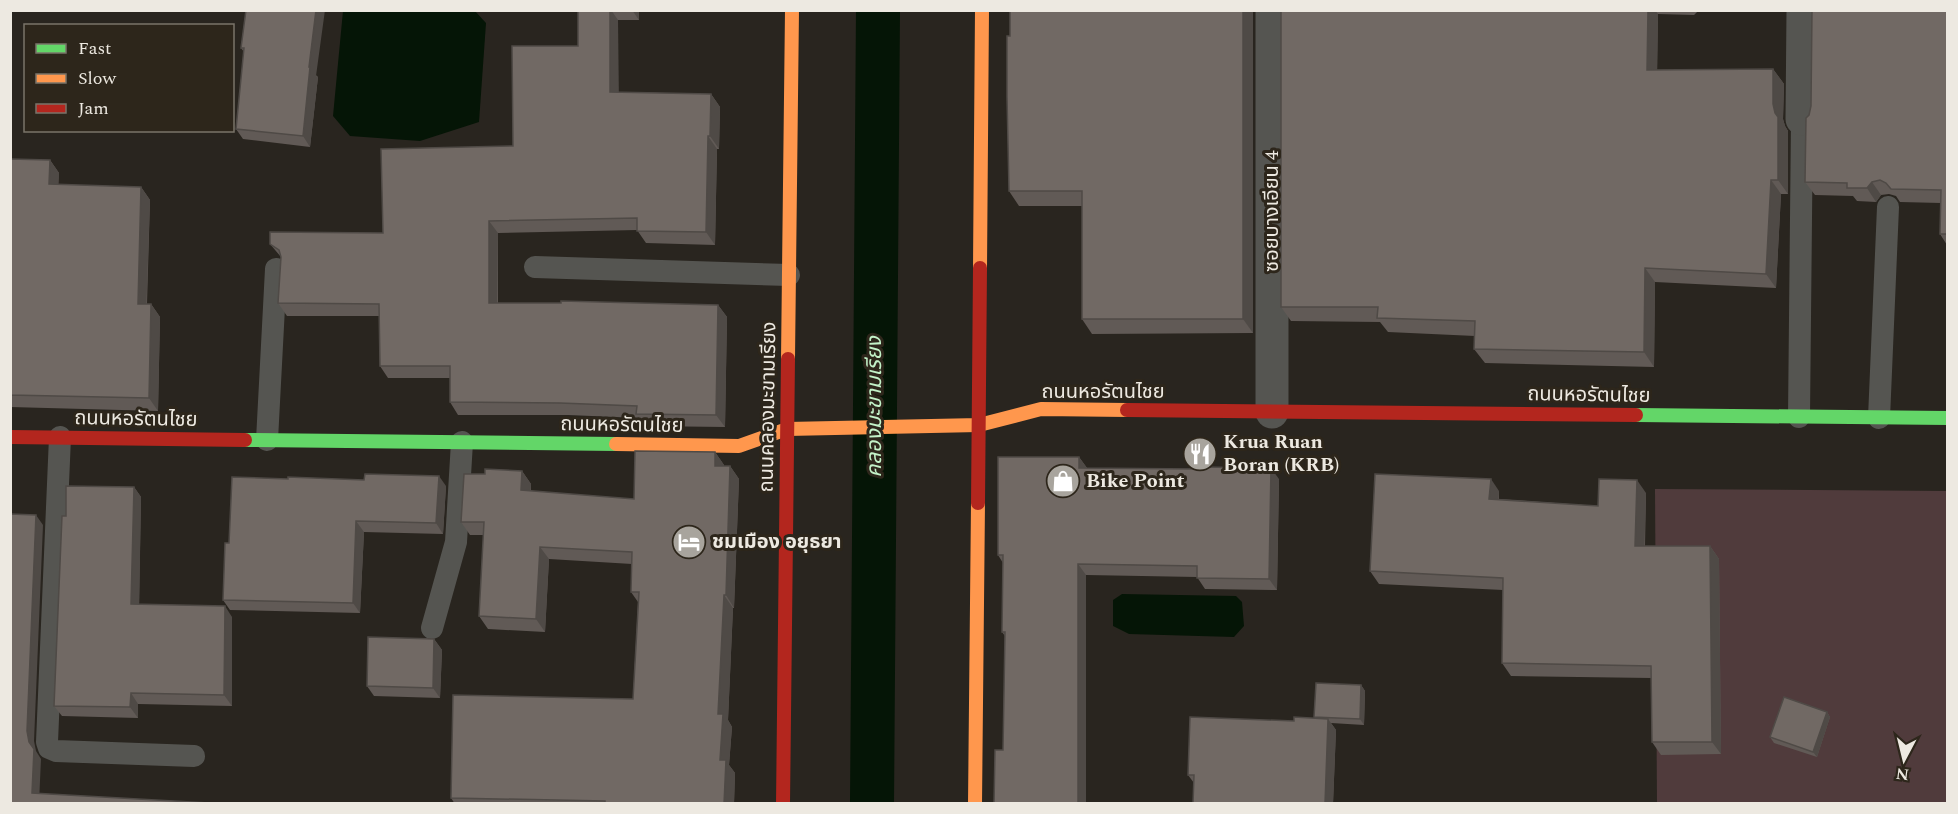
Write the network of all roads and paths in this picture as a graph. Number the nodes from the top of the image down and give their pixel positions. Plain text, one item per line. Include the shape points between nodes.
1 (792, 10) edge
2 (982, 10) edge
3 (1272, 10) edge
4 (1803, 10) edge
5 (1802, 119) joint
6 (1888, 207) edge
7 (535, 267) dead end
8 (276, 269) edge
9 (789, 275) junction
10 (1272, 412) junction
11 (1799, 417) junction
12 (1879, 418) junction
13 (1947, 418) edge
14 (979, 425) junction
15 (787, 429) junction
16 (10, 437) edge
17 (60, 437) junction
18 (267, 440) junction
19 (462, 442) junction
20 (432, 627) dead end
21 (194, 756) dead end
22 (783, 804) edge
23 (975, 804) edge

1 - 9 street, ถนนคลองมะขามเรียง
2 - 14 street
3 - 10 street, ซอยบางเอียน 4
4 - 5 street
5 - 11 lane
6 - 12 lane
7 - 9 lane
8 - 18 lane
9 - 15 street, ถนนคลองมะขามเรียง
10 - 11 street, ถนนหอรัตนไชย
10 - 14 street, ถนนหอรัตนไชย via 1041,409
11 - 12 street, ถนนหอรัตนไชย
12 - 13 street, ถนนหอรัตนไชย
14 - 15 street, ถนนหอรัตนไชย
14 - 23 street
15 - 19 street, ถนนหอรัตนไชย via 739,446
15 - 22 street, ถนนคลองมะขามเรียง
16 - 17 street, ถนนหอรัตนไชย
17 - 18 street, ถนนหอรัตนไชย
17 - 21 lane via 49,748
18 - 19 street, ถนนหอรัตนไชย
19 - 20 lane via 456,542

